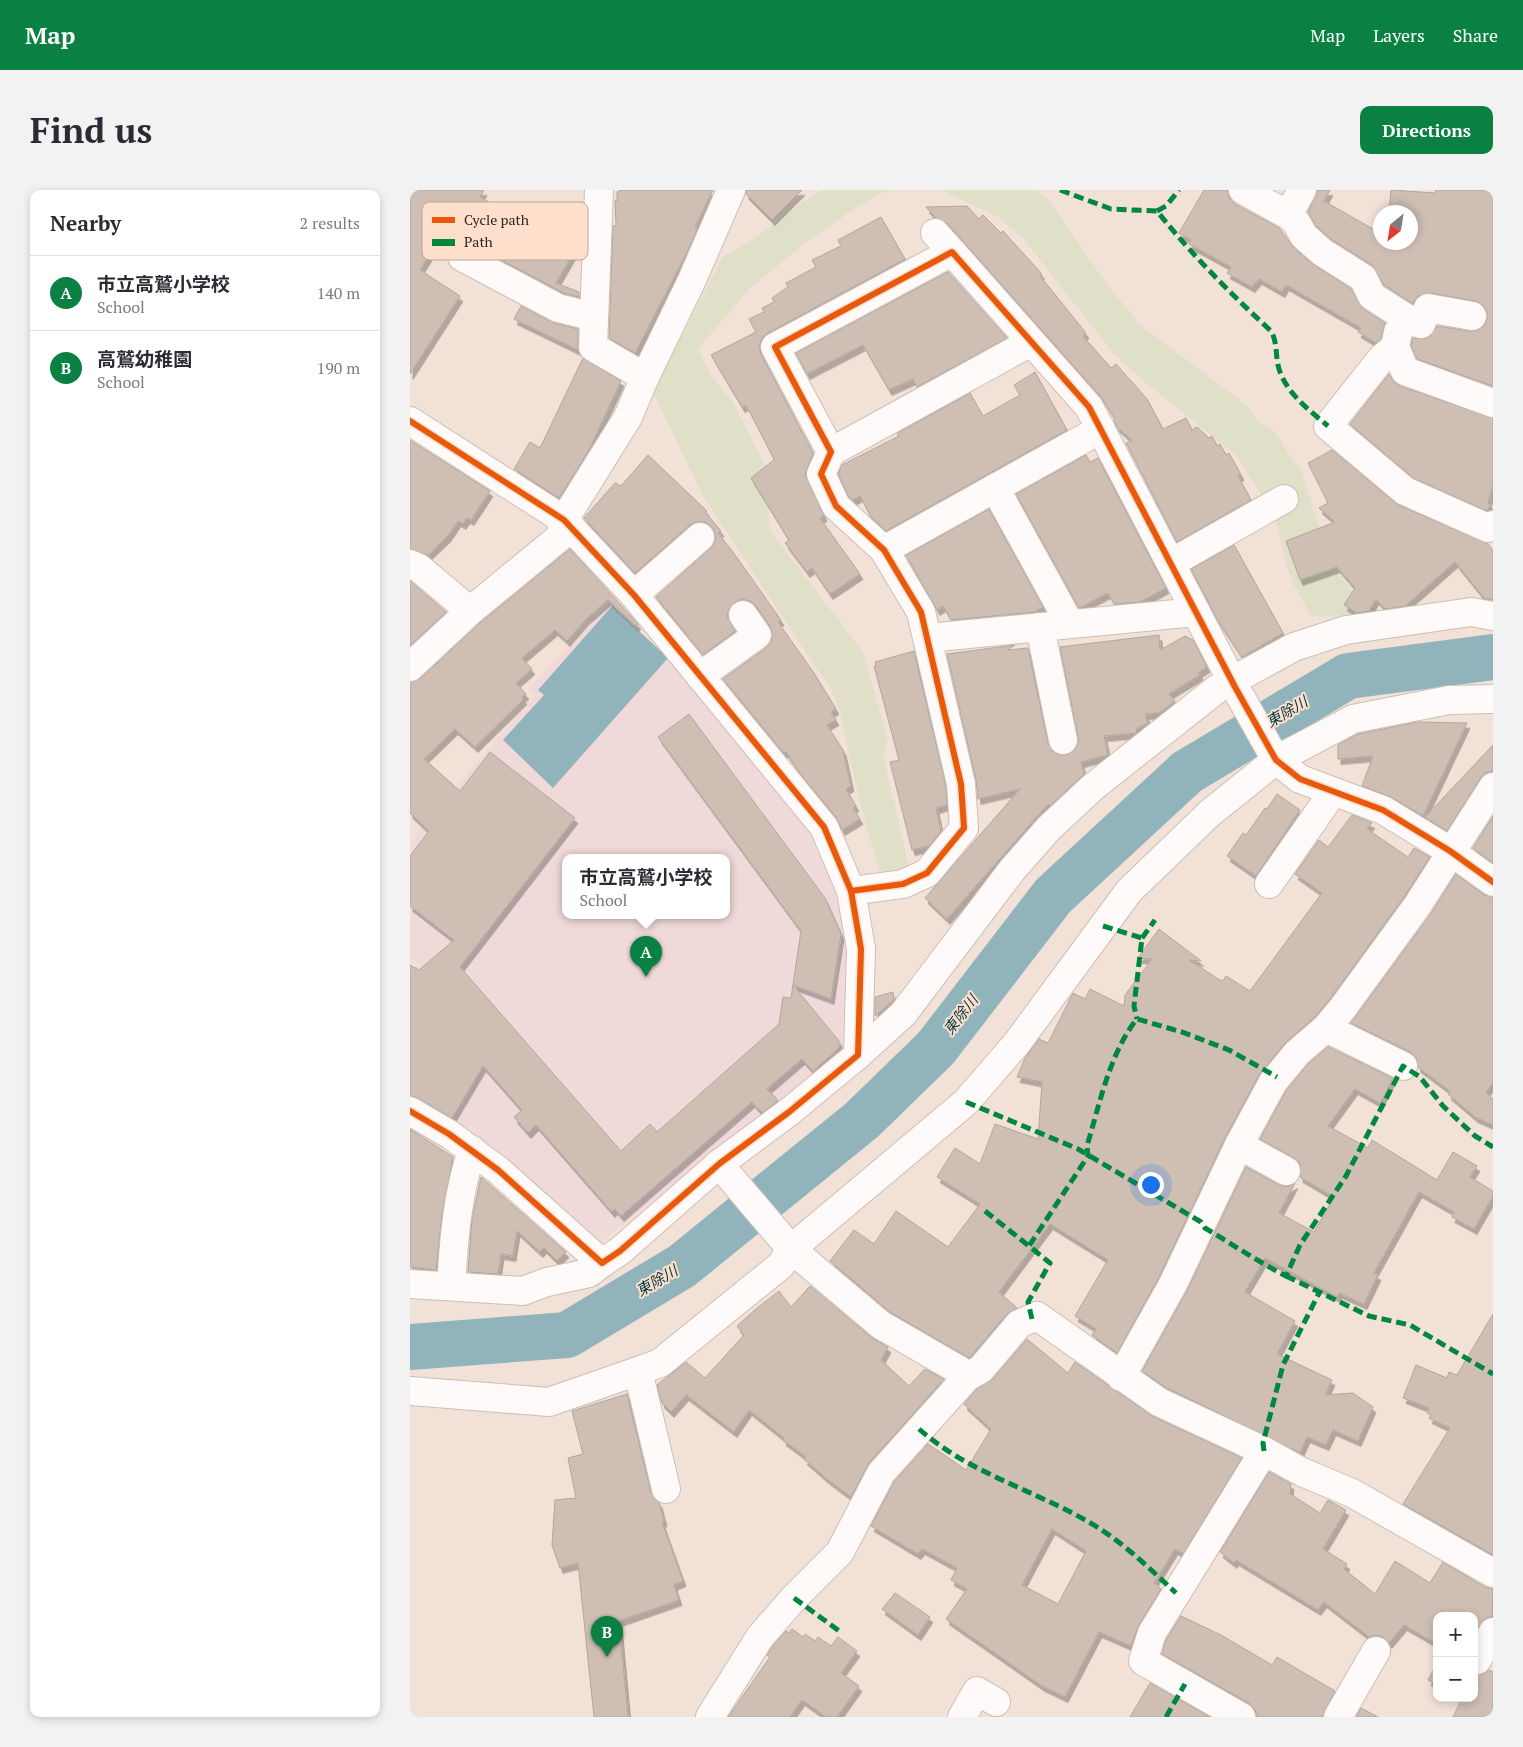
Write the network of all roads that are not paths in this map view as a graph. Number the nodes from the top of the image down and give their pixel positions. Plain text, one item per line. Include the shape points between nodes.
1 (599, 190) edge
2 (731, 190) edge
3 (1244, 190) edge
4 (1302, 190) edge
5 (1288, 215) junction
6 (468, 260) edge
7 (1402, 316) junction
8 (1472, 316) dead end
9 (594, 317) junction
10 (1031, 342) junction
11 (1395, 347) junction
12 (645, 376) junction
13 (1493, 403) edge
14 (410, 421) edge
15 (1101, 429) junction
16 (832, 452) junction
17 (995, 488) junction
18 (1284, 499) dead end
19 (564, 520) junction
20 (1493, 525) edge
21 (700, 536) dead end
22 (884, 550) junction
23 (1171, 563) junction
24 (410, 564) edge
25 (634, 595) junction
26 (470, 611) junction
27 (1196, 612) junction
28 (743, 615) dead end
29 (1493, 616) edge
30 (1070, 624) junction
31 (1040, 627) junction
32 (928, 638) junction
33 (410, 667) edge
34 (700, 676) junction
35 (1228, 686) junction
36 (1493, 700) edge
37 (1063, 740) dead end
38 (1276, 760) junction
39 (1493, 787) edge
40 (1332, 792) junction
41 (1450, 851) junction
42 (1493, 882) edge
43 (1269, 884) dead end
44 (851, 891) junction
45 (1326, 1028) junction
46 (858, 1055) junction
47 (1403, 1066) dead end
48 (410, 1111) edge
49 (1239, 1145) junction
50 (472, 1150) junction
51 (722, 1169) junction
52 (1286, 1171) dead end
53 (791, 1249) junction
54 (602, 1263) junction
55 (410, 1284) edge
56 (451, 1286) junction
57 (638, 1371) junction
58 (1121, 1377) junction
59 (967, 1378) junction
60 (410, 1391) edge
61 (1264, 1451) junction
62 (666, 1489) dead end
63 (1493, 1573) edge
64 (1493, 1632) edge
65 (1376, 1651) dead end
66 (1478, 1658) edge
67 (996, 1702) dead end
68 (710, 1717) edge
69 (962, 1717) edge
70 (1241, 1717) edge
71 (1338, 1717) edge

1 - 9 street
2 - 12 street
3 - 5 street
4 - 5 street
5 - 7 street via 1322,252 1363,278 1372,296
6 - 9 street via 558,308
7 - 8 street via 1421,324 1428,308
7 - 11 street
9 - 12 street via 593,346
10 - 15 street via 1089,407
10 - 16 street
10 - 16 street via 944,242 775,346
11 - 13 street via 1405,371
11 - 20 street via 1381,359 1328,426 1405,491 1474,523 1488,528
12 - 19 street via 628,417
14 - 19 street
15 - 17 street
15 - 23 street
16 - 22 street via 821,474 836,506
17 - 22 street
17 - 30 street
18 - 23 street
19 - 25 street
19 - 26 street via 560,537
21 - 25 street
22 - 32 street via 921,612
23 - 27 street
24 - 26 street
25 - 34 street
26 - 33 street
27 - 30 street
27 - 35 street
28 - 34 street via 757,635
29 - 35 street via 1471,612 1346,630 1294,647
30 - 31 street
31 - 32 street
31 - 37 street
32 - 44 street via 961,784 964,828 927,873 902,884
34 - 44 street via 824,827
35 - 38 street
35 - 46 street via 1101,780 1049,828 1012,870 903,1014
36 - 38 street via 1449,700 1353,719
38 - 40 street via 1300,779
38 - 53 street via 1210,813 1129,891 1017,1043 966,1102
39 - 41 street
40 - 41 street via 1382,810
40 - 43 street
41 - 42 street
41 - 45 street via 1417,906
44 - 46 street via 861,949
45 - 47 street
45 - 49 street via 1297,1052 1273,1082
46 - 51 street
48 - 50 street
49 - 52 street
49 - 58 street via 1173,1284
50 - 54 street
50 - 56 street via 461,1185
51 - 53 street
51 - 54 street
53 - 57 street via 781,1265 660,1363
53 - 59 street via 880,1325
54 - 56 street via 589,1273 523,1290
55 - 56 street
57 - 60 street via 549,1402
57 - 62 street
58 - 59 street via 1037,1316 1019,1324 981,1369
58 - 61 street via 1159,1402
59 - 68 street via 881,1473 840,1552 760,1637
61 - 63 street via 1302,1472 1352,1493
61 - 70 street via 1152,1633 1143,1661
64 - 66 street
65 - 71 street
67 - 69 street via 977,1691

